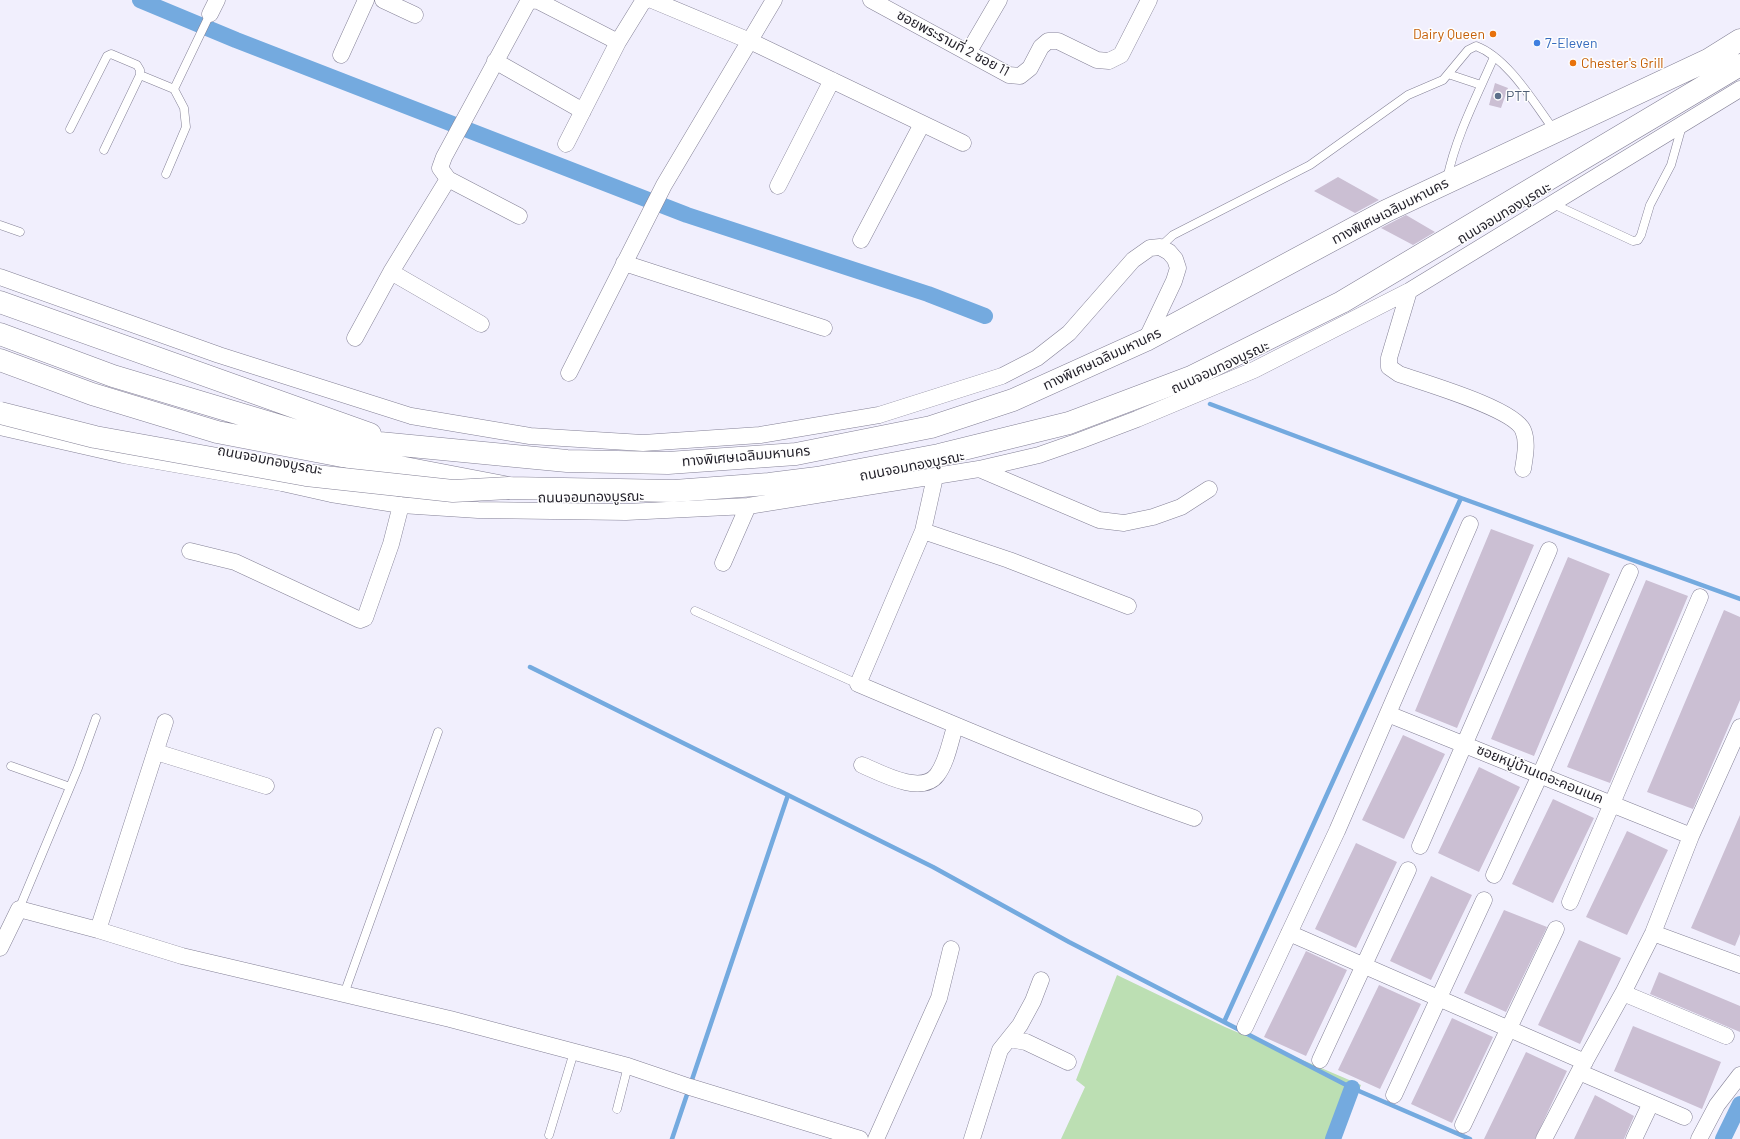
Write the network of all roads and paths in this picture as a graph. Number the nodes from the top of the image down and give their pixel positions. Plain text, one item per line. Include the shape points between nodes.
1 (366, 0) edge
2 (383, 0) edge
3 (528, 0) edge
4 (646, 0) edge
5 (652, 0) edge
6 (774, 0) edge
7 (871, 0) edge
8 (999, 0) edge
9 (1149, 0) edge
10 (214, 7) edge
11 (415, 15) dead end
12 (1740, 40) edge
13 (750, 41) junction
14 (618, 42) junction
15 (968, 53) junction
16 (341, 55) dead end
17 (1494, 57) junction
18 (495, 61) junction
19 (1740, 66) edge
20 (1740, 71) edge
21 (1448, 74) junction
22 (140, 75) junction
23 (832, 80) junction
24 (1481, 85) junction
25 (1740, 89) edge
26 (174, 90) junction
27 (583, 111) junction
28 (1683, 123) junction
29 (922, 124) junction
30 (70, 129) dead end
31 (1554, 131) junction
32 (963, 143) dead end
33 (566, 144) dead end
34 (104, 150) dead end
35 (166, 174) dead end
36 (448, 179) junction
37 (1446, 182) junction
38 (778, 186) dead end
39 (1551, 203) junction
40 (519, 216) dead end
41 (0, 225) edge
42 (20, 232) dead end
43 (861, 240) dead end
44 (1160, 248) junction
45 (624, 263) junction
46 (391, 272) junction
47 (0, 277) edge
48 (1409, 291) junction
49 (0, 302) edge
50 (481, 324) dead end
51 (824, 328) dead end
52 (0, 334) edge
53 (355, 338) dead end
54 (1146, 340) junction
55 (0, 360) edge
56 (569, 373) dead end
57 (0, 406) edge
58 (0, 413) edge
59 (0, 427) edge
60 (405, 446) junction
61 (979, 469) junction
62 (1523, 469) dead end
63 (935, 477) junction
64 (509, 488) junction
65 (1209, 489) dead end
66 (401, 505) junction
67 (748, 506) junction
68 (1470, 524) dead end
69 (923, 531) junction
70 (1549, 550) dead end
71 (190, 551) dead end
72 (723, 564) dead end
73 (1630, 572) dead end
74 (1700, 597) dead end
75 (1128, 606) dead end
76 (695, 611) dead end
77 (858, 684) junction
78 (1388, 714) junction
79 (96, 718) dead end
80 (165, 722) dead end
81 (1740, 726) edge
82 (955, 727) junction
83 (438, 732) dead end
84 (1464, 744) junction
85 (156, 752) junction
86 (862, 765) dead end
87 (11, 766) dead end
88 (1540, 775) junction
89 (266, 786) dead end
90 (70, 787) junction
91 (1612, 803) junction
92 (1194, 818) dead end
93 (1692, 836) junction
94 (1420, 846) dead end
95 (1408, 870) dead end
96 (1494, 875) dead end
97 (1484, 900) dead end
98 (1570, 902) dead end
99 (19, 909) junction
100 (98, 930) junction
101 (1556, 930) dead end
102 (1289, 933) junction
103 (1653, 933) junction
104 (0, 948) edge
105 (951, 949) dead end
106 (1739, 961) edge
107 (1363, 966) junction
108 (1041, 980) dead end
109 (1623, 993) junction
110 (344, 994) junction
111 (1438, 999) junction
112 (1245, 1027) dead end
113 (1509, 1029) junction
114 (1726, 1036) dead end
115 (1009, 1039) junction
116 (574, 1052) junction
117 (1320, 1060) dead end
118 (1068, 1062) dead end
119 (628, 1066) junction
120 (1582, 1067) junction
121 (1740, 1075) edge
122 (1394, 1094) dead end
123 (1651, 1103) junction
124 (617, 1109) dead end
125 (1684, 1117) dead end
126 (1463, 1125) dead end
127 (549, 1135) dead end
128 (860, 1139) edge
129 (876, 1139) edge
130 (972, 1139) edge
131 (1544, 1139) edge
132 (1634, 1139) edge
133 (1699, 1139) edge

1 - 16 street
2 - 11 street
3 - 14 street via 538,1
3 - 18 street
4 - 14 street via 642,2
5 - 13 street
6 - 13 street
7 - 15 street, ซอยพระรามที่ 2 ซอย 11
8 - 15 street
9 - 15 street, ซอยพระรามที่ 2 ซอย 11 via 1121,55 1109,61 1097,60 1058,41 1048,41 1041,47 1030,68 1020,76 1014,76
10 - 26 lane
12 - 31 highway, ทางพิเศษเฉลิมมหานคร via 1708,60
13 - 23 street
13 - 45 street via 664,185
14 - 27 street
17 - 21 lane via 1476,46 1468,50
17 - 24 lane
17 - 31 lane via 1516,78
18 - 27 street
18 - 36 street via 440,168
19 - 64 highway, ทางพิเศษเฉลิมมหานคร via 1342,302 1191,377 1069,423 939,455 817,478 769,484 674,491
20 - 57 street, ถนนจอมทองบูรณะ via 1479,228 1299,329 1181,387 1080,424 938,463 847,478 706,496 580,499 512,497 278,463
21 - 24 lane
21 - 44 lane via 1443,80 1408,95 1310,165 1172,235
22 - 26 lane
22 - 30 lane via 137,65 111,54 106,56
22 - 34 lane
23 - 29 street
23 - 38 street
24 - 37 lane via 1464,122
25 - 28 street, ถนนจอมทองบูรณะ
26 - 35 lane via 184,108 186,127
27 - 33 street
28 - 39 street, ถนนจอมทองบูรณะ
28 - 39 lane via 1672,165 1650,205 1638,240 1633,241
29 - 32 street
29 - 43 street
31 - 37 highway, ทางพิเศษเฉลิมมหานคร
36 - 40 street
36 - 46 street
37 - 54 highway, ทางพิเศษเฉลิมมหานคร via 1322,244
39 - 48 street, ถนนจอมทองบูรณะ
41 - 42 lane
44 - 47 street via 1150,248 1133,260 1069,333 1037,358 1002,376 879,414 760,435 643,442 530,436 411,416 219,355
44 - 54 street via 1169,252 1178,268
45 - 51 street
45 - 56 street
46 - 50 street
46 - 53 street
48 - 61 street, ถนนจอมทองบูรณะ via 1254,370 1137,419 1039,455
48 - 62 street via 1389,358 1389,367 1399,374 1491,407 1516,421 1522,429 1526,443
49 - 60 highway
52 - 60 highway via 113,376 317,437
54 - 60 highway, ทางพิเศษเฉลิมมหานคร via 1013,400 953,420 931,427 796,454 668,463 567,461
55 - 64 highway, bridge via 92,394 217,432
58 - 64 highway, bridge via 95,437 306,475 453,491
59 - 66 street, ถนนจอมทองบูรณะ via 123,455
61 - 63 street, ถนนจอมทองบูรณะ
61 - 65 street via 1099,520 1124,523 1181,507
63 - 67 street, ถนนจอมทองบูรณะ
63 - 69 street
66 - 67 street, ถนนจอมทองบูรณะ via 478,510 618,512
66 - 71 street via 391,544 365,618 360,620 235,562
67 - 72 street
68 - 78 street
69 - 75 street via 1009,560
69 - 77 street
70 - 84 street
73 - 88 street
74 - 91 street
76 - 77 lane
77 - 82 street
78 - 84 street, ซอยหมู่บ้านเดอะคอนเนค
78 - 102 street
79 - 90 lane
80 - 85 street
81 - 93 street
82 - 86 street via 945,759 936,777 926,782 912,784 899,781
82 - 92 street via 1099,784
83 - 110 lane
84 - 88 street, ซอยหมู่บ้านเดอะคอนเนค
84 - 94 street
85 - 89 street
85 - 100 street
87 - 90 lane
88 - 91 street, ซอยหมู่บ้านเดอะคอนเนค
88 - 96 street
90 - 99 lane
91 - 93 street, ซอยหมู่บ้านเดอะคอนเนค
91 - 98 street
93 - 103 street
95 - 107 street
97 - 111 street
99 - 100 street
99 - 104 street
100 - 110 street via 182,956
101 - 113 street
102 - 107 street
102 - 112 street
103 - 106 street
103 - 109 street
105 - 129 street via 939,998
107 - 111 street
107 - 117 street
108 - 115 street via 1020,1025
109 - 114 street
109 - 120 street
110 - 116 street
111 - 113 street
111 - 122 street
113 - 120 street
113 - 126 street
115 - 118 street via 1026,1042
115 - 130 street via 1000,1050
116 - 119 street
116 - 127 lane
119 - 124 lane
119 - 128 street
120 - 123 street
120 - 131 street
121 - 133 street via 1717,1105
123 - 125 street
123 - 132 street

